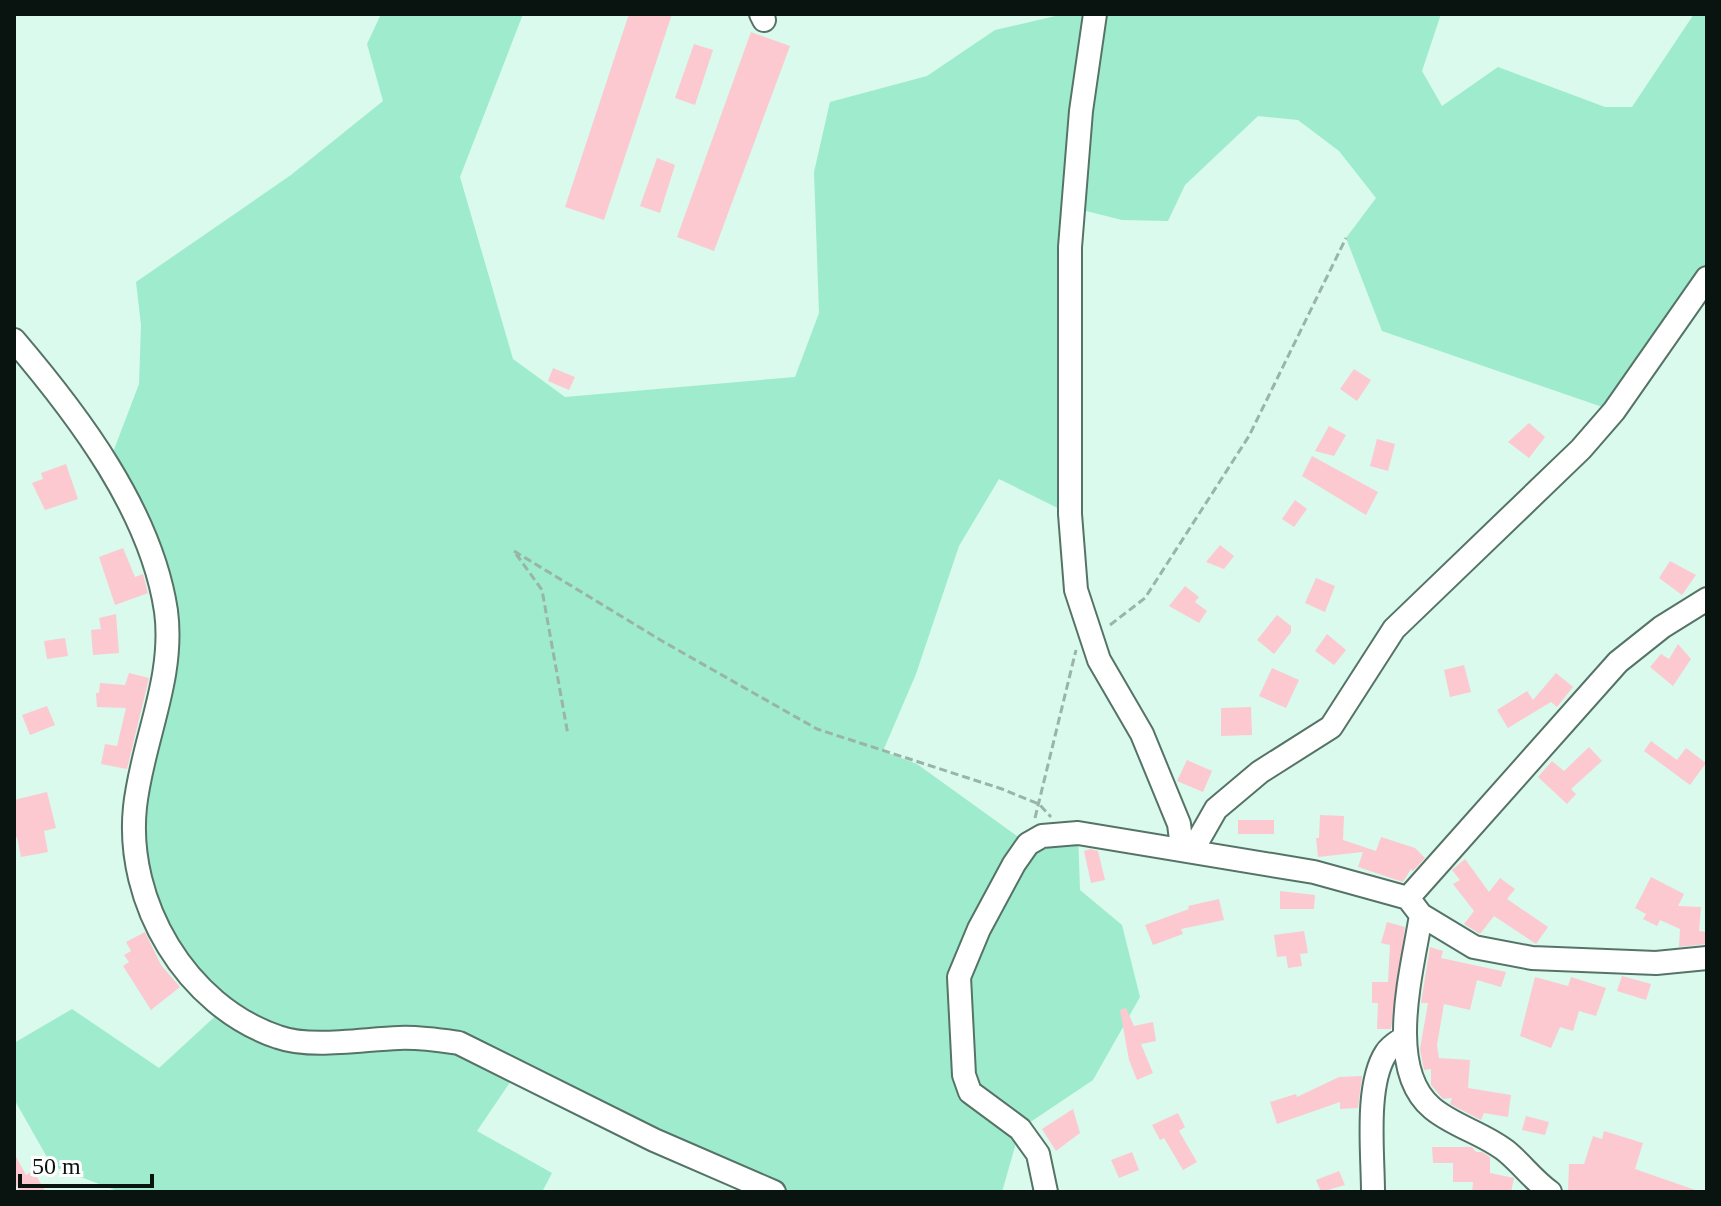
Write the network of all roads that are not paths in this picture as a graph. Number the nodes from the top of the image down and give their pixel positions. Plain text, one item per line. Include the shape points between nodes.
1 (1095, 14) edge
2 (1707, 278) edge
3 (14, 340) edge
4 (1707, 599) edge
5 (1187, 849) junction
6 (1415, 906) junction
7 (1707, 958) edge
8 (1405, 1037) junction
9 (774, 1192) edge
10 (1046, 1192) edge
11 (1373, 1192) edge
12 (1550, 1192) edge

1 - 5 street via 1070,247 1070,514 1076,590 1090,634 1118,699 1142,734
2 - 5 street via 1614,411 1581,449 1394,629 1331,727 1260,772 1216,809
3 - 9 street via 68,403 139,521 155,561 166,613 167,664 135,808 136,858 144,898 178,963 222,1010 279,1038 426,1038 459,1043 654,1140
4 - 6 street via 1618,662
5 - 6 street via 1314,872
5 - 10 street via 1068,833 1042,836 1028,844 1014,864 959,977 964,1075 970,1092 1020,1129 1038,1154
6 - 7 street via 1474,947 1532,958 1656,963
6 - 8 street
8 - 11 street via 1388,1049 1378,1067
8 - 12 street via 1420,1097 1508,1152

